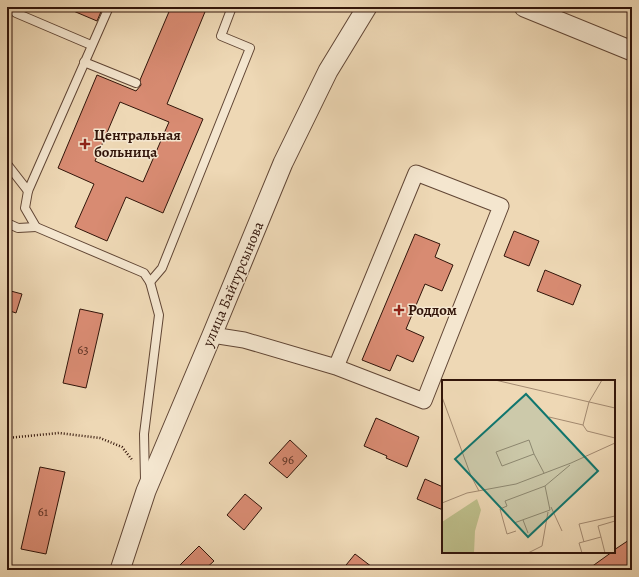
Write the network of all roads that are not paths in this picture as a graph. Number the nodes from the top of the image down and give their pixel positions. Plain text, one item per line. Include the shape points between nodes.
1 (109, 7) edge
2 (232, 7) edge
3 (367, 7) edge
4 (524, 7) edge
5 (16, 13) dead end
6 (91, 45) junction
7 (632, 51) edge
8 (84, 62) junction
9 (136, 83) dead end
10 (7, 164) edge
11 (28, 191) junction
12 (7, 223) edge
13 (36, 227) junction
14 (150, 282) junction
15 (212, 335) junction
16 (336, 367) junction
17 (146, 491) junction
18 (120, 570) edge

1 - 6 lane
2 - 14 lane via 221,36 250,48 162,268
3 - 15 street, улица Байтурсынова via 328,71 283,163
4 - 7 street
5 - 6 lane
6 - 8 lane
8 - 9 lane
8 - 11 lane
10 - 11 lane
11 - 13 lane via 26,208
12 - 13 lane via 18,228
13 - 14 lane via 144,273
14 - 17 lane via 159,315 144,434
15 - 16 street via 244,340
15 - 17 street, улица Байтурсынова
16 - 16 street via 416,173 501,206 424,401
17 - 18 street, улица Байтурсынова

